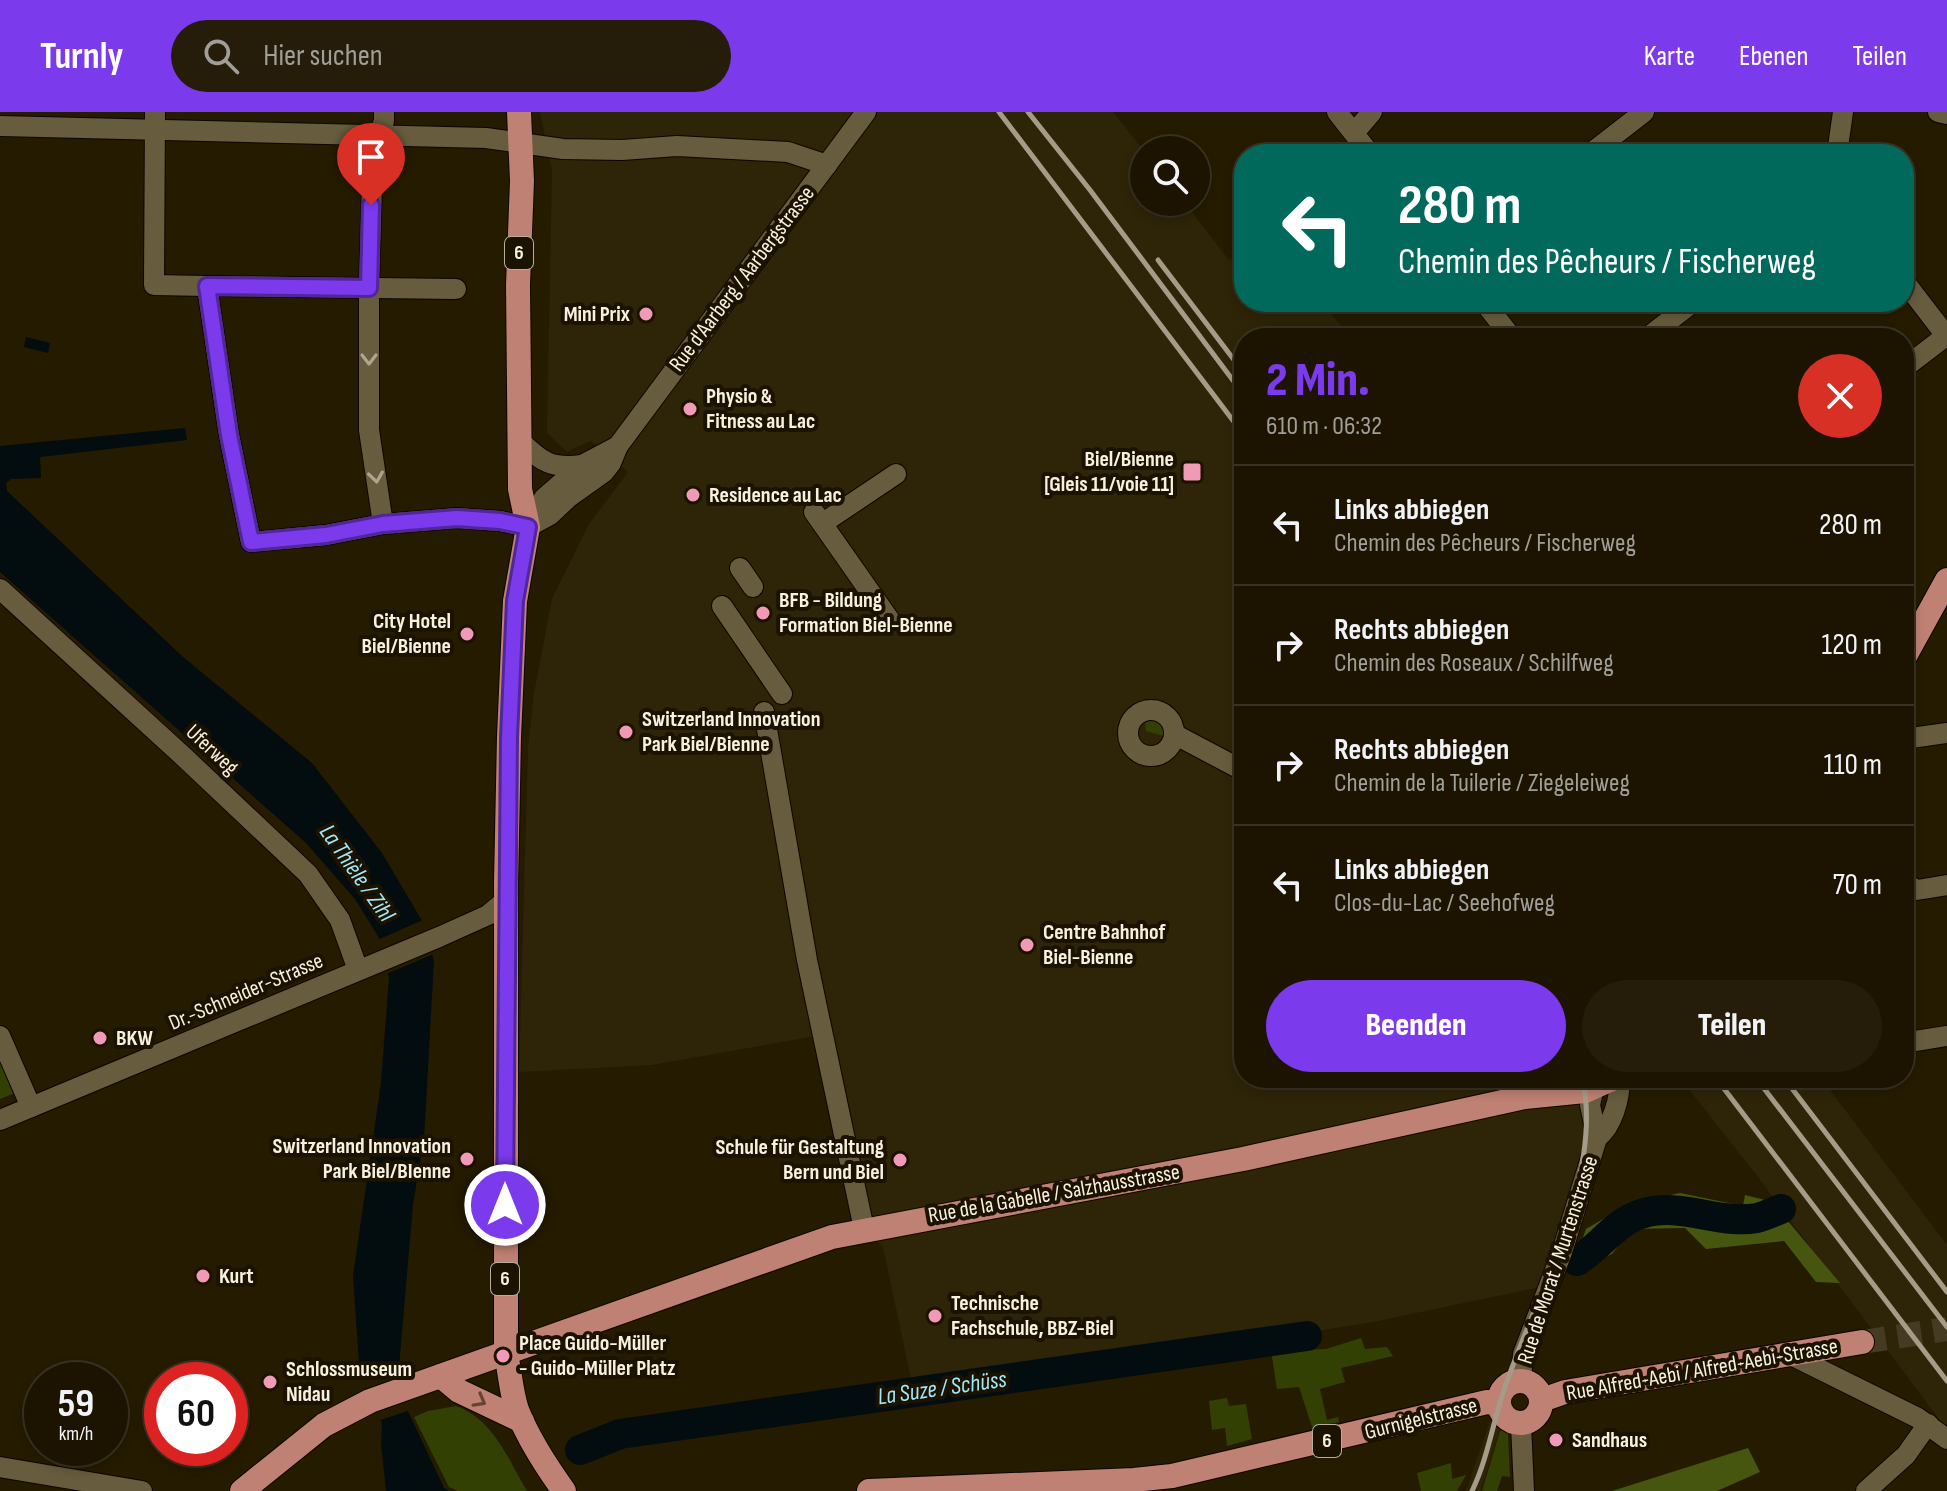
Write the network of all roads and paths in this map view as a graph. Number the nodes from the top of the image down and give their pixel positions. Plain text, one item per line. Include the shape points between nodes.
1 (384, 112) edge
2 (519, 112) edge
3 (866, 112) edge
4 (1337, 112) edge
5 (1372, 112) edge
6 (1644, 112) edge
7 (1843, 112) edge
8 (1938, 112) edge
9 (1947, 114) edge
10 (155, 121) edge
11 (0, 126) edge
12 (1354, 133) junction
13 (378, 137) junction
14 (521, 142) junction
15 (1362, 144) edge
16 (1603, 144) edge
17 (1838, 144) edge
18 (827, 165) junction
19 (207, 286) junction
20 (369, 288) junction
21 (456, 289) dead end
22 (1914, 294) edge
23 (1492, 312) edge
24 (1680, 312) edge
25 (1504, 328) edge
26 (1660, 328) edge
27 (1947, 336) edge
28 (1914, 361) edge
29 (520, 441) junction
30 (618, 446) junction
31 (582, 465) junction
32 (896, 474) dead end
33 (383, 524) junction
34 (528, 527) junction
35 (740, 568) dead end
36 (1947, 580) edge
37 (753, 587) dead end
38 (0, 589) edge
39 (722, 606) dead end
40 (889, 619) dead end
41 (1914, 640) edge
42 (782, 694) dead end
43 (764, 712) dead end
44 (1947, 733) edge
45 (1174, 734) dead end
46 (1914, 738) edge
47 (1234, 766) edge
48 (1947, 885) edge
49 (1914, 887) edge
50 (506, 900) junction
51 (363, 968) junction
52 (0, 1036) edge
53 (1947, 1036) edge
54 (1914, 1038) edge
55 (1591, 1088) edge
56 (1601, 1088) edge
57 (1616, 1088) edge
58 (1521, 1091) edge
59 (31, 1107) junction
60 (0, 1120) edge
61 (1597, 1138) junction
62 (864, 1229) junction
63 (1862, 1342) tunnel mouth
64 (506, 1354) junction
65 (1791, 1355) junction
66 (441, 1376) junction
67 (1521, 1381) junction
68 (1542, 1400) junction
69 (1499, 1403) junction
70 (522, 1421) junction
71 (1521, 1424) junction
72 (1928, 1424) junction
73 (1947, 1439) edge
74 (0, 1467) edge
75 (1154, 1484) edge
76 (894, 1490) edge
77 (142, 1491) edge
78 (242, 1491) edge
79 (564, 1491) edge
80 (869, 1491) edge
81 (1524, 1491) edge
82 (1866, 1491) edge

1 - 13 street
2 - 14 main road, 6
3 - 18 street, Rue d'Aarberg / Aarbergstrasse
4 - 12 street
5 - 12 street
6 - 16 street
7 - 17 street
8 - 9 street
10 - 11 street
10 - 13 street
10 - 19 street via 154,285
12 - 15 street
13 - 14 street
13 - 20 street via 373,150
14 - 18 street via 563,149 677,146 788,152
14 - 29 main road, 6
18 - 30 street, Rue d'Aarberg / Aarbergstrasse
19 - 20 street
19 - 33 street via 251,542
20 - 21 street
20 -> 33 street via 369,430
22 - 27 street
23 - 25 street
24 - 26 street
27 - 28 street
29 - 31 street via 551,465
29 - 34 main road, 6 via 521,499
30 - 31 street, Rue d'Aarberg / Aarbergstrasse
30 - 34 street, Rue d'Aarberg / Aarbergstrasse via 604,472
31 - 34 street, Rue d'Aarberg / Aarbergstrasse via 544,498
32 - 40 street via 819,518
33 - 34 street via 457,518
34 - 50 main road, Rue d'Aarberg / Aarbergstrasse / 6 via 515,601
35 - 37 street
36 - 41 main road
38 - 51 street, Uferweg via 308,874 340,920
39 - 42 street
43 - 62 street via 807,960
44 - 46 street
45 - 47 street
48 - 49 street
50 - 51 street, Dr.-Schneider-Strasse via 488,915
50 - 64 main road, Rue d'Aarberg / Aarbergstrasse / 6
51 - 59 street, Dr.-Schneider-Strasse
52 - 59 street
53 - 54 street
55 - 58 main road, Rue de la Gabelle / Salzhausstrasse
56 - 61 street, Rue de Morat / Murtenstrasse via 1590,1105
57 - 61 street, Rue de Morat / Murtenstrasse via 1620,1091 1606,1132
58 - 62 main road, Rue de la Gabelle / Salzhausstrasse via 1243,1159
59 - 60 street, Dr.-Schneider-Strasse
61 - 67 street, Rue de Morat / Murtenstrasse via 1523,1354
62 - 64 main road, Rue de la Gabelle / Salzhausstrasse
63 - 65 main road, Rue Alfred-Aebi / Alfred-Aebi-Strasse
64 - 66 main road, Rue de la Gabelle / Salzhausstrasse
64 - 70 main road, 6
65 - 68 main road, Rue Alfred-Aebi / Alfred-Aebi-Strasse
65 - 72 street
66 -> 70 main road via 459,1391
66 - 78 main road, Rue de la Gabelle / Salzhausstrasse via 370,1401 324,1425
67 - 68 main road via 1532,1385
67 - 69 main road via 1505,1388
68 - 71 main road via 1539,1414
69 - 71 main road via 1507,1419
69 - 75 main road, Gurnigelstrasse / 6
70 - 79 main road, 6
71 - 81 street
72 - 73 street
72 - 82 street via 1906,1455
74 - 77 street
75 - 76 main road, Gurnigelstrasse / 6
76 - 80 main road, Gurnigelstrasse / 6

